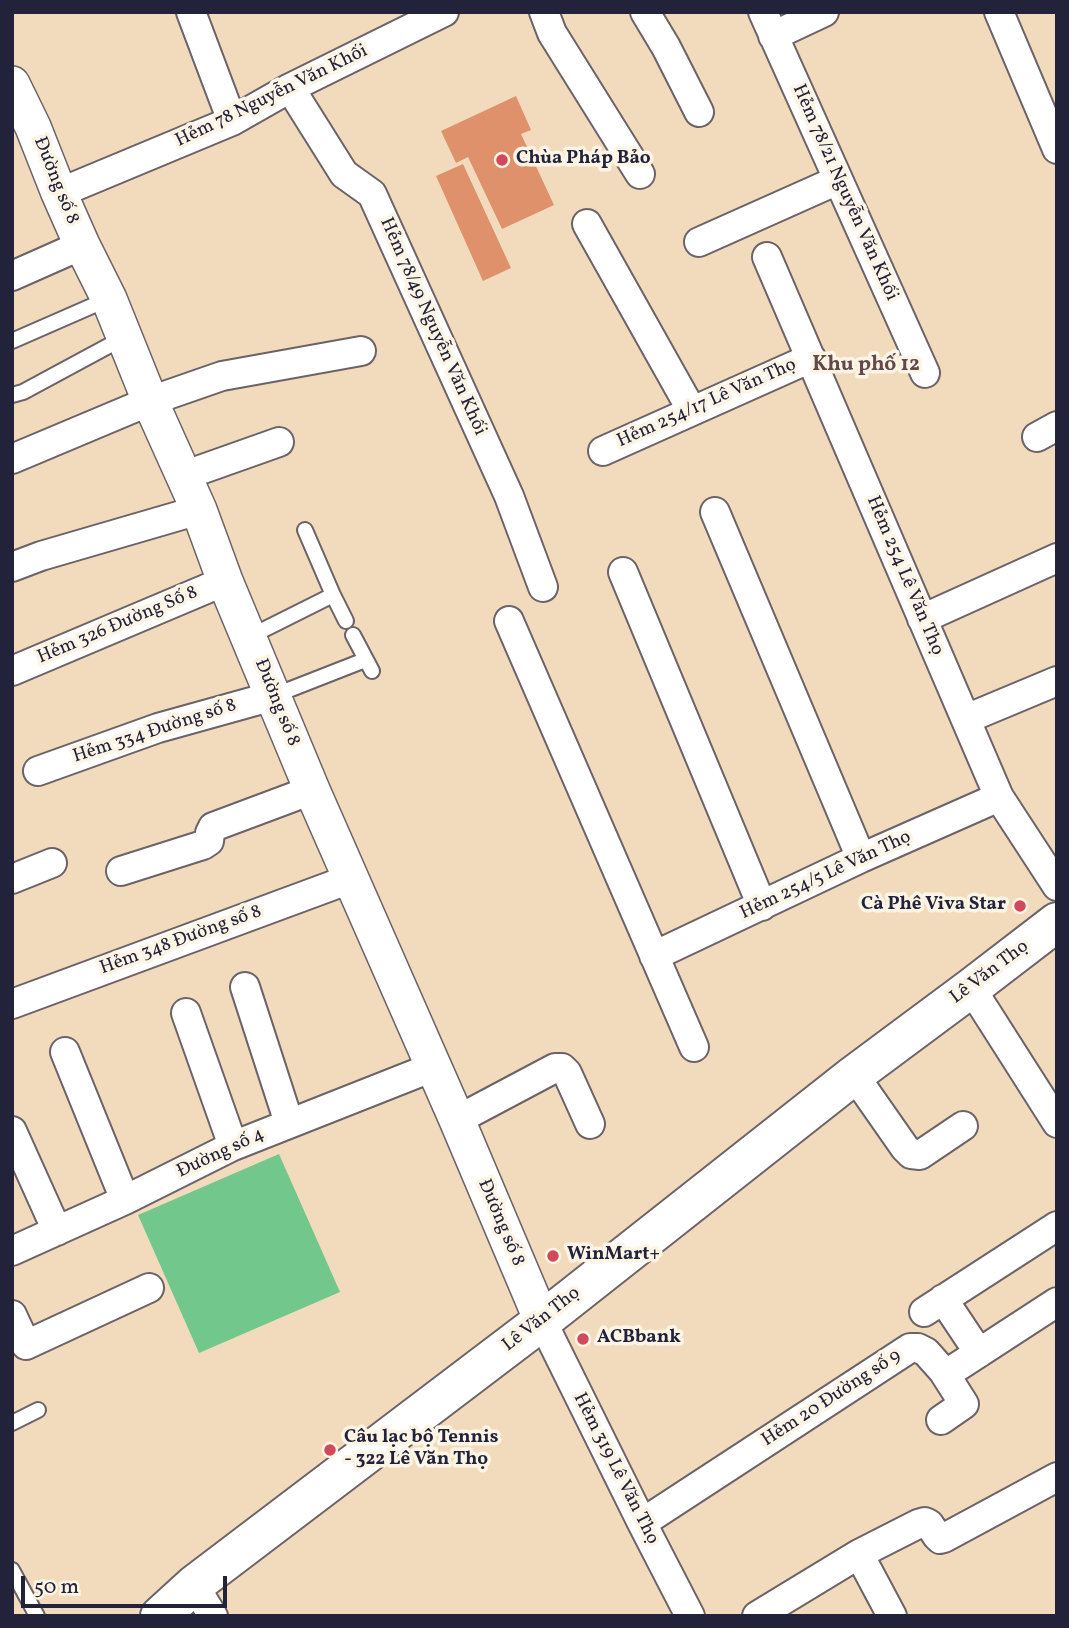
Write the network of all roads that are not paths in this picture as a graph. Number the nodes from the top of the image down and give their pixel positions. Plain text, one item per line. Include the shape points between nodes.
1 (191, 12) edge
2 (444, 12) edge
3 (544, 12) edge
4 (645, 12) edge
5 (824, 12) edge
6 (999, 12) edge
7 (768, 24) edge
8 (12, 84) edge
9 (290, 88) junction
10 (699, 112) dead end
11 (232, 121) junction
12 (23, 132) edge
13 (1057, 149) edge
14 (640, 174) dead end
15 (838, 180) junction
16 (59, 193) junction
17 (587, 225) dead end
18 (699, 242) dead end
19 (82, 245) junction
20 (767, 257) dead end
21 (12, 276) edge
22 (109, 299) junction
23 (125, 337) junction
24 (12, 341) edge
25 (361, 351) dead end
26 (811, 358) junction
27 (925, 373) dead end
28 (12, 396) edge
29 (150, 401) junction
30 (692, 411) junction
31 (279, 442) dead end
32 (603, 451) dead end
33 (12, 459) edge
34 (183, 476) junction
35 (199, 510) junction
36 (715, 512) dead end
37 (305, 530) dead end
38 (1057, 558) edge
39 (12, 567) edge
40 (623, 572) dead end
41 (225, 582) junction
42 (543, 587) dead end
43 (333, 595) junction
44 (922, 619) junction
45 (346, 621) dead end
46 (509, 621) dead end
47 (353, 635) dead end
48 (249, 637) junction
49 (12, 671) edge
50 (1057, 681) edge
51 (273, 696) junction
52 (965, 719) junction
53 (38, 771) dead end
54 (312, 790) junction
55 (999, 797) junction
56 (861, 858) junction
57 (52, 863) dead end
58 (121, 871) dead end
59 (12, 879) edge
60 (350, 879) junction
61 (1057, 886) edge
62 (762, 906) junction
63 (1057, 922) edge
64 (654, 956) junction
65 (245, 987) dead end
66 (971, 988) junction
67 (12, 1004) edge
68 (186, 1013) dead end
69 (695, 1047) dead end
70 (65, 1052) dead end
71 (433, 1068) junction
72 (854, 1074) junction
73 (457, 1120) junction
74 (1057, 1123) edge
75 (289, 1124) junction
76 (590, 1124) dead end
77 (962, 1126) dead end
78 (12, 1131) edge
79 (233, 1146) junction
80 (125, 1200) junction
81 (1057, 1226) edge
82 (57, 1231) junction
83 (12, 1251) edge
84 (149, 1288) dead end
85 (1057, 1303) edge
86 (12, 1315) edge
87 (542, 1321) junction
88 (979, 1353) junction
89 (943, 1371) junction
90 (38, 1410) dead end
91 (941, 1420) dead end
92 (12, 1423) edge
93 (1057, 1477) edge
94 (642, 1523) junction
95 (859, 1554) junction
96 (12, 1570) edge
97 (204, 1601) edge
98 (37, 1616) edge
99 (160, 1616) edge
100 (690, 1616) edge
101 (757, 1616) edge
102 (892, 1616) edge

1 - 11 street
2 - 9 street, Hẻm 78 Nguyễn Văn Khối
3 - 14 street via 552,33
4 - 10 street
5 - 7 street
6 - 13 street
7 - 15 street, Hẻm 78/21 Nguyễn Văn Khối
8 - 12 street, Đường số 8
9 - 11 street, Hẻm 78 Nguyễn Văn Khối
9 - 42 street, Hẻm 78/49 Nguyễn Văn Khối via 344,174 372,194 509,496
11 - 16 street, Hẻm 78 Nguyễn Văn Khối
12 - 16 street, Đường số 8
15 - 18 street
15 - 27 street, Hẻm 78/21 Nguyễn Văn Khối
16 - 19 street, Đường số 8
17 - 30 street
19 - 21 street
19 - 22 street, Đường số 8
20 - 26 street, Hẻm 254 Lê Văn Thọ
22 - 23 street, Đường số 8
22 - 24 lane
23 - 28 lane
23 - 29 street, Đường số 8
25 - 29 street via 222,376
26 - 30 street, Hẻm 254/17 Lê Văn Thọ
26 - 44 street, Hẻm 254 Lê Văn Thọ
29 - 33 street
29 - 34 street, Đường số 8
30 - 32 street, Hẻm 254/17 Lê Văn Thọ
31 - 34 street
34 - 35 street, Đường số 8
35 - 39 street
35 - 41 street, Đường số 8
36 - 56 street
37 - 43 lane
38 - 44 street
40 - 62 street
41 - 48 street, Đường số 8
41 - 49 street, Hẻm 326 Đường Số 8
43 - 45 lane
43 - 48 lane
44 - 52 street, Hẻm 254 Lê Văn Thọ
46 - 64 street
47 - 51 lane via 368,666
48 - 51 street, Đường số 8
50 - 52 street
51 - 53 street, Hẻm 334 Đường số 8 via 158,728
51 - 54 street, Đường số 8
52 - 55 street, Hẻm 254 Lê Văn Thọ
54 - 58 street via 214,827 203,845
54 - 60 street, Đường số 8
55 - 56 street, Hẻm 254/5 Lê Văn Thọ
55 - 61 street, Hẻm 254 Lê Văn Thọ
56 - 62 street, Hẻm 254/5 Lê Văn Thọ
57 - 59 street
60 - 67 street, Hẻm 348 Đường số 8
60 - 71 street, Đường số 8
62 - 64 street, Hẻm 254/5 Lê Văn Thọ
63 - 66 main road, Lê Văn Thọ
64 - 69 street
65 - 75 street
66 - 72 main road, Lê Văn Thọ
66 - 74 street
68 - 79 street
70 - 80 street
71 - 73 street, Đường số 8
71 - 75 street, Đường số 4
72 - 77 street via 911,1154 920,1155
72 - 87 main road, Lê Văn Thọ
73 - 76 street via 562,1068
73 - 87 street, Đường số 8
75 - 79 street, Đường số 4
78 - 82 street
79 - 80 street, Đường số 4
80 - 82 street, Đường số 4
81 - 88 street via 934,1305
82 - 83 street, Đường số 4
84 - 86 street via 26,1345
85 - 88 street
87 - 94 street, Hẻm 319 Lê Văn Thọ
87 - 97 main road, Lê Văn Thọ
88 - 89 street
89 - 91 street, Hẻm 20 Đường số 9 via 964,1404
89 - 94 street, Hẻm 20 Đường số 9 via 926,1352 910,1348
90 - 92 lane
93 - 95 street via 944,1538 925,1522
94 - 100 street, Hẻm 319 Lê Văn Thọ
95 - 101 street
95 - 102 street
96 - 98 lane
97 - 99 main road, Lê Văn Thọ

